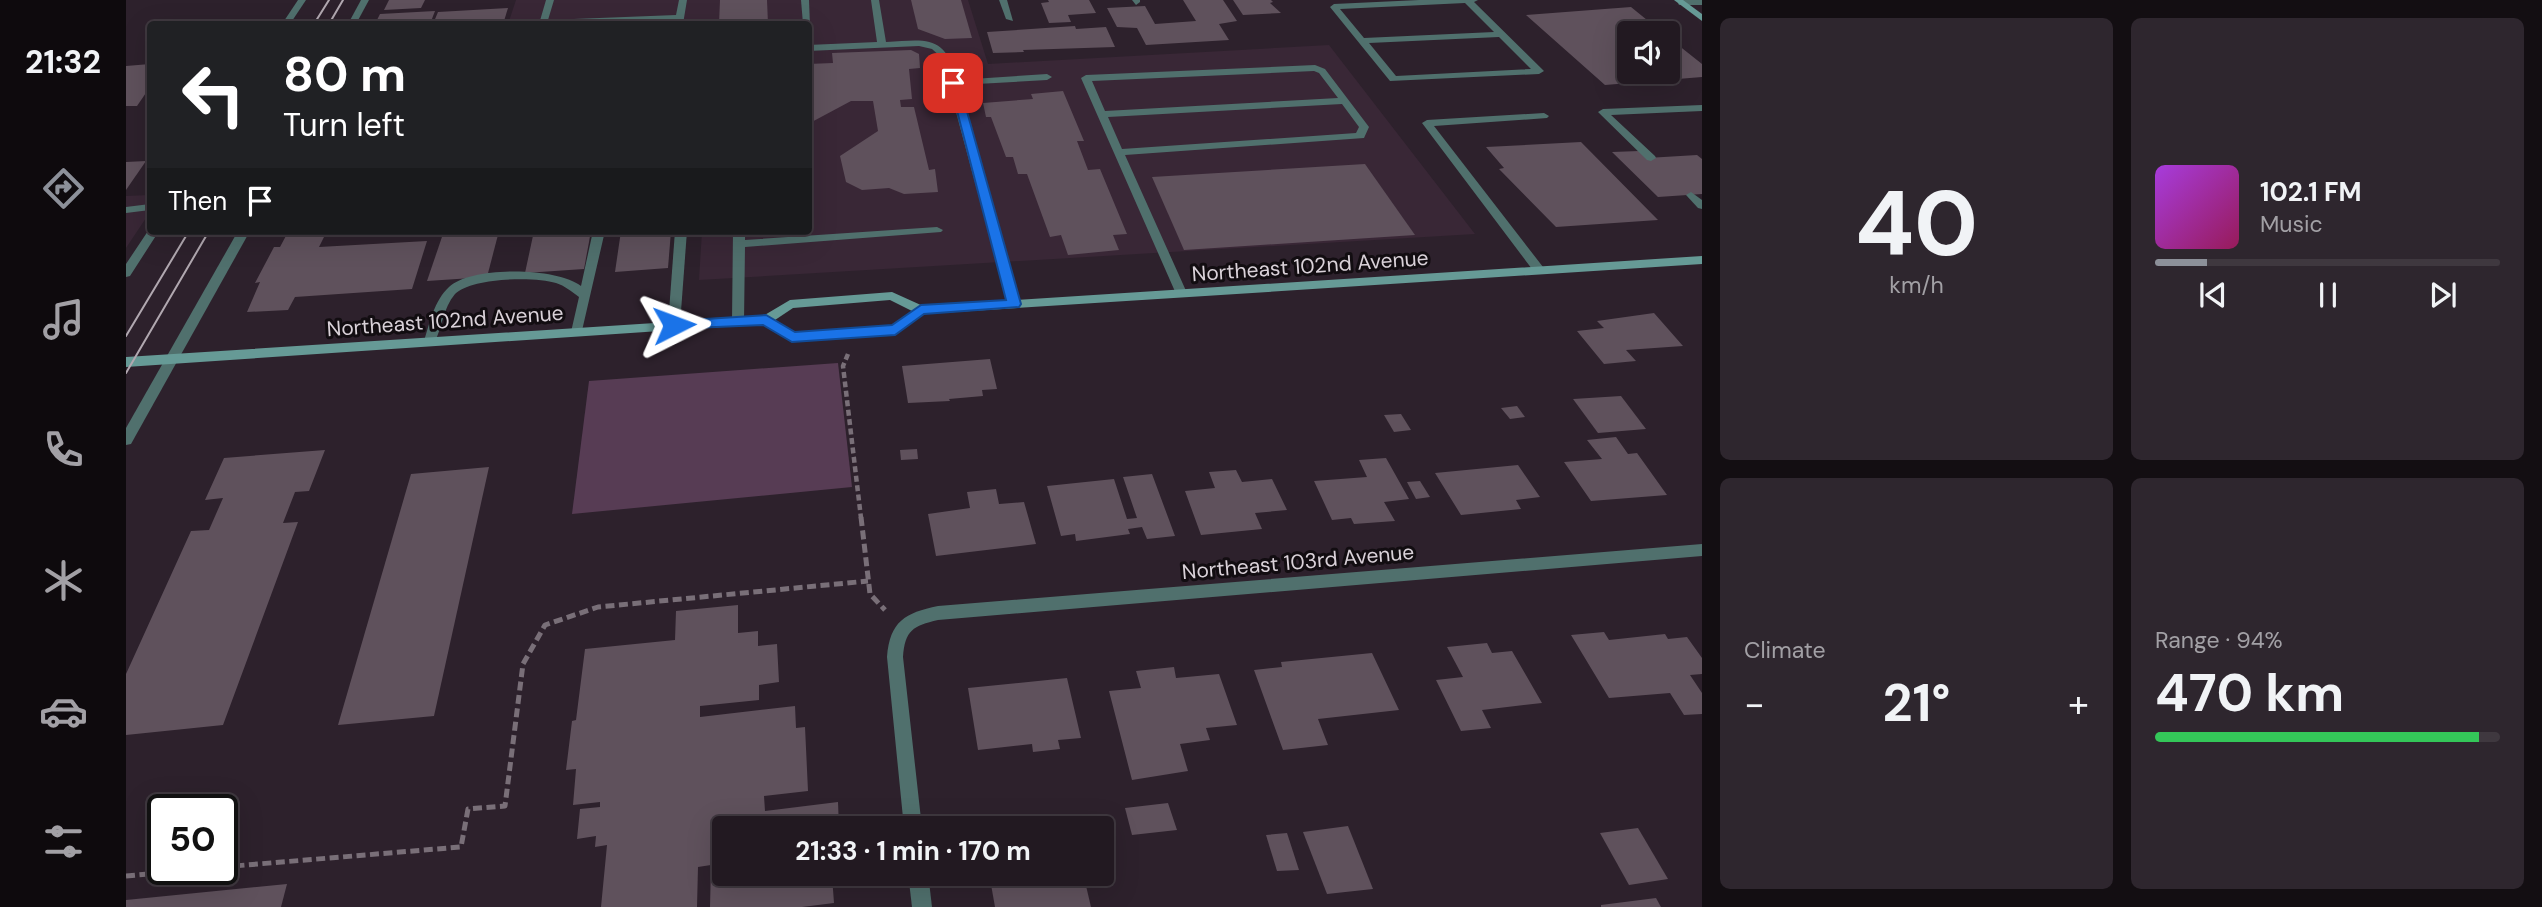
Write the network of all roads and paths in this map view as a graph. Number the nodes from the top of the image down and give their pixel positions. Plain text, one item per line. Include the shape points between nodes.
1 (302, 0) edge
2 (365, 0) edge
3 (550, 0) edge
4 (683, 0) edge
5 (805, 0) edge
6 (875, 0) edge
7 (1003, 0) edge
8 (1467, 0) edge
9 (1474, 0) edge
10 (1680, 2) edge
11 (1702, 2) edge
12 (1702, 18) edge
13 (1010, 19) dead end
14 (288, 21) edge
15 (354, 21) edge
16 (544, 21) edge
17 (680, 21) edge
18 (807, 21) edge
19 (1501, 34) junction
20 (1362, 41) junction
21 (883, 44) junction
22 (812, 48) edge
23 (1047, 77) dead end
24 (953, 83) junction
25 (1344, 101) junction
26 (1702, 108) edge
27 (1102, 114) junction
28 (1544, 116) dead end
29 (1118, 152) junction
30 (1651, 158) dead end
31 (1691, 195) dead end
32 (1702, 206) edge
33 (147, 207) edge
34 (126, 210) edge
35 (937, 230) dead end
36 (812, 234) edge
37 (150, 235) edge
38 (242, 235) edge
39 (597, 235) edge
40 (681, 235) edge
41 (796, 235) edge
42 (739, 237) edge
43 (1702, 260) edge
44 (1539, 270) junction
45 (127, 272) edge
46 (1181, 293) junction
47 (583, 294) junction
48 (1014, 304) junction
49 (921, 310) junction
50 (766, 320) junction
51 (738, 321) junction
52 (674, 325) junction
53 (577, 332) junction
54 (848, 334) junction
55 (430, 341) junction
56 (173, 358) junction
57 (126, 362) edge
58 (126, 440) edge
59 (1702, 550) edge
60 (867, 581) junction
61 (901, 627) junction
62 (912, 816) edge
63 (238, 866) edge
64 (147, 874) edge
65 (126, 876) edge
66 (920, 886) edge
67 (922, 907) edge

1 - 14 street
2 - 15 street
3 - 16 street
4 - 17 street
5 - 18 street
6 - 21 street
7 - 13 street
8 - 9 street
8 - 19 street
8 - 20 street via 1334,7
10 - 11 street
10 - 12 main road
19 - 20 street
19 - 20 street via 1539,71 1393,79
21 - 22 street
21 - 24 street via 919,43 939,49 947,59
23 - 24 street
24 - 48 street
25 - 27 street
25 - 27 street via 1322,71 1304,67 1086,78
25 - 29 street via 1364,127 1360,136
26 - 30 street via 1603,112
27 - 29 street
28 - 44 street via 1427,124
29 - 46 street
31 - 32 street
33 - 34 street
35 - 36 street
37 - 45 street
38 - 56 street
39 - 47 street
40 - 52 street
41 - 42 street
42 - 51 street
43 - 44 main road, Northeast 102nd Avenue
44 - 46 main road, Northeast 102nd Avenue
46 - 48 main road, Northeast 102nd Avenue
47 - 53 street
47 - 55 street via 573,283 541,275 465,282 447,293
48 - 49 main road, Northeast 102nd Avenue
49 - 50 main road, Northeast 102nd Avenue via 892,296 790,304
49 - 54 main road via 895,330
50 - 51 main road, Northeast 102nd Avenue
50 - 54 main road via 792,337
51 - 52 main road, Northeast 102nd Avenue
52 - 53 main road, Northeast 102nd Avenue
53 - 55 main road, Northeast 102nd Avenue
54 - 60 path via 851,346 843,366
55 - 56 main road, Northeast 102nd Avenue
56 - 57 main road, Northeast 102nd Avenue
56 - 58 street
59 - 61 street, Northeast 103rd Avenue via 938,613 915,617
60 - 61 path via 870,594
60 - 63 path via 598,607 545,625 523,664 505,806 468,809 461,847
61 - 62 street via 895,670
64 - 65 path
66 - 67 street

